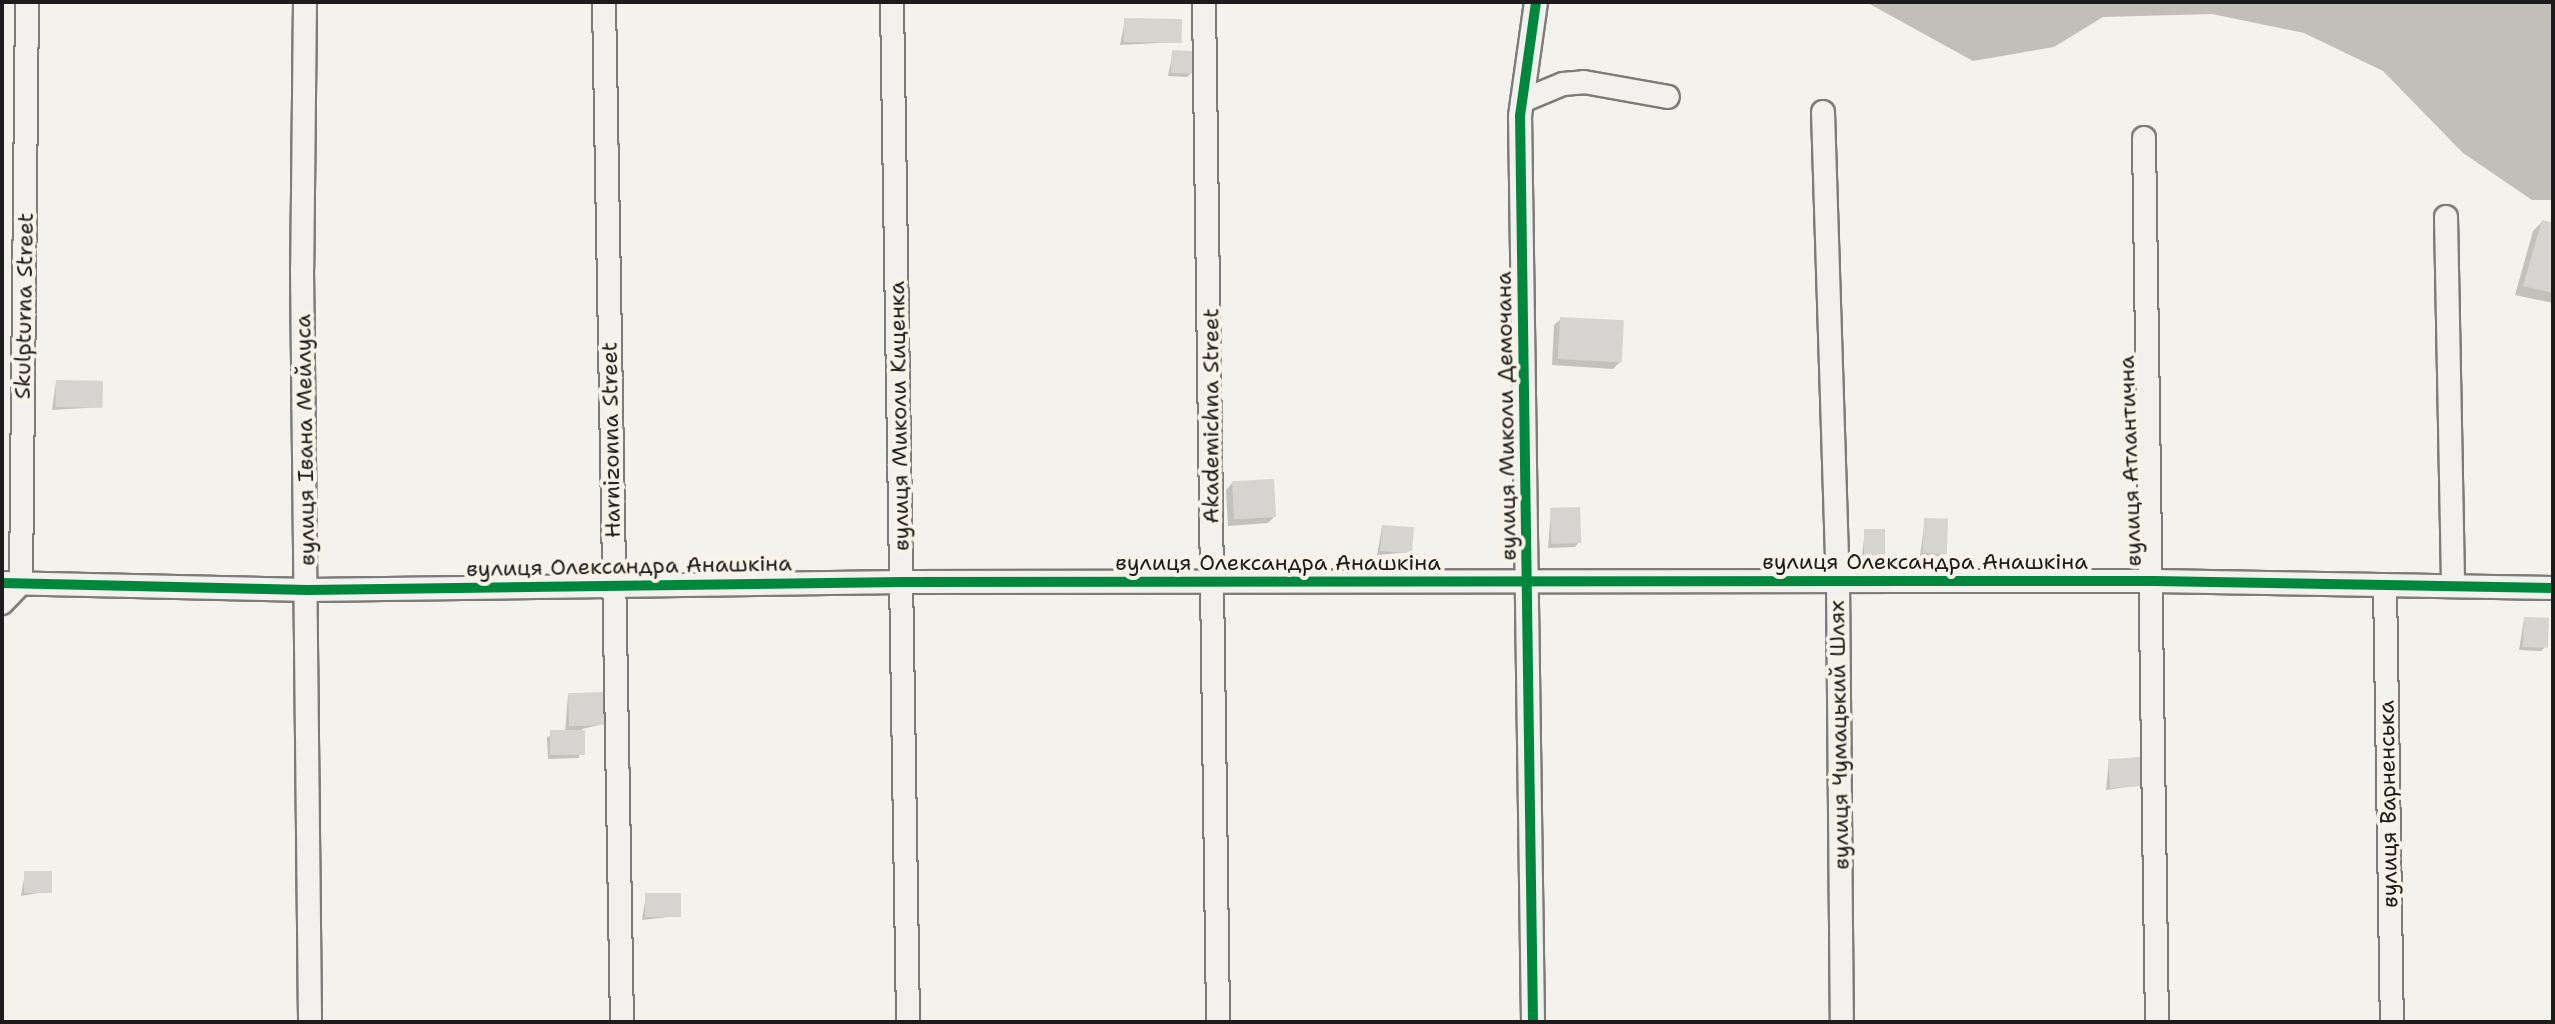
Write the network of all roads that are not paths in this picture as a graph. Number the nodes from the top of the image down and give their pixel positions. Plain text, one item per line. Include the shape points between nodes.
1 (27, 2) edge
2 (305, 2) edge
3 (604, 2) edge
4 (892, 2) edge
5 (1204, 2) edge
6 (1536, 2) edge
7 (1668, 97) dead end
8 (1522, 101) junction
9 (1823, 112) dead end
10 (2144, 138) dead end
11 (2446, 217) dead end
12 (2154, 581) junction
13 (903, 582) junction
14 (1838, 582) junction
15 (12, 583) edge
16 (1212, 583) junction
17 (2453, 584) junction
18 (1528, 585) junction
19 (2385, 585) junction
20 (614, 587) junction
21 (2553, 588) edge
22 (308, 590) junction
23 (2, 603) edge
24 (310, 1022) edge
25 (622, 1022) edge
26 (908, 1022) edge
27 (1218, 1022) edge
28 (1533, 1022) edge
29 (1842, 1022) edge
30 (2157, 1022) edge
31 (2392, 1022) edge

1 - 15 street, Skulpturna Street
2 - 22 street, вулиця Івана Мейлуса via 302,268
3 - 20 street, Harnizonna Street
4 - 13 street, вулиця Миколи Киценка
5 - 16 street, Akademichna Street
6 - 8 street, вулиця Миколи Демочана
7 - 8 street via 1584,82
8 - 18 street, вулиця Миколи Демочана
9 - 14 street, вулиця Чумацький Шлях
10 - 12 street, вулиця Атлантична
11 - 17 street
12 - 14 street, вулиця Олександра Анашкіна
12 - 19 street, вулиця Олександра Анашкіна
12 - 30 street, вулиця Атлантична
13 - 16 street, вулиця Олександра Анашкіна
13 - 20 street, вулиця Олександра Анашкіна
13 - 26 street, вулиця Миколи Киценка
14 - 18 street, вулиця Олександра Анашкіна
14 - 29 street, вулиця Чумацький Шлях
15 - 22 street, вулиця Олександра Анашкіна
15 - 23 street
16 - 18 street, вулиця Олександра Анашкіна
16 - 27 street, Akademichna Street
17 - 19 street, вулиця Олександра Анашкіна
17 - 21 street, вулиця Олександра Анашкіна
18 - 28 street, вулиця Миколи Демочана
19 - 31 street, вулиця Варненська
20 - 22 street, вулиця Олександра Анашкіна
20 - 25 street, Harnizonna Street
22 - 24 street, вулиця Івана Мейлуса

